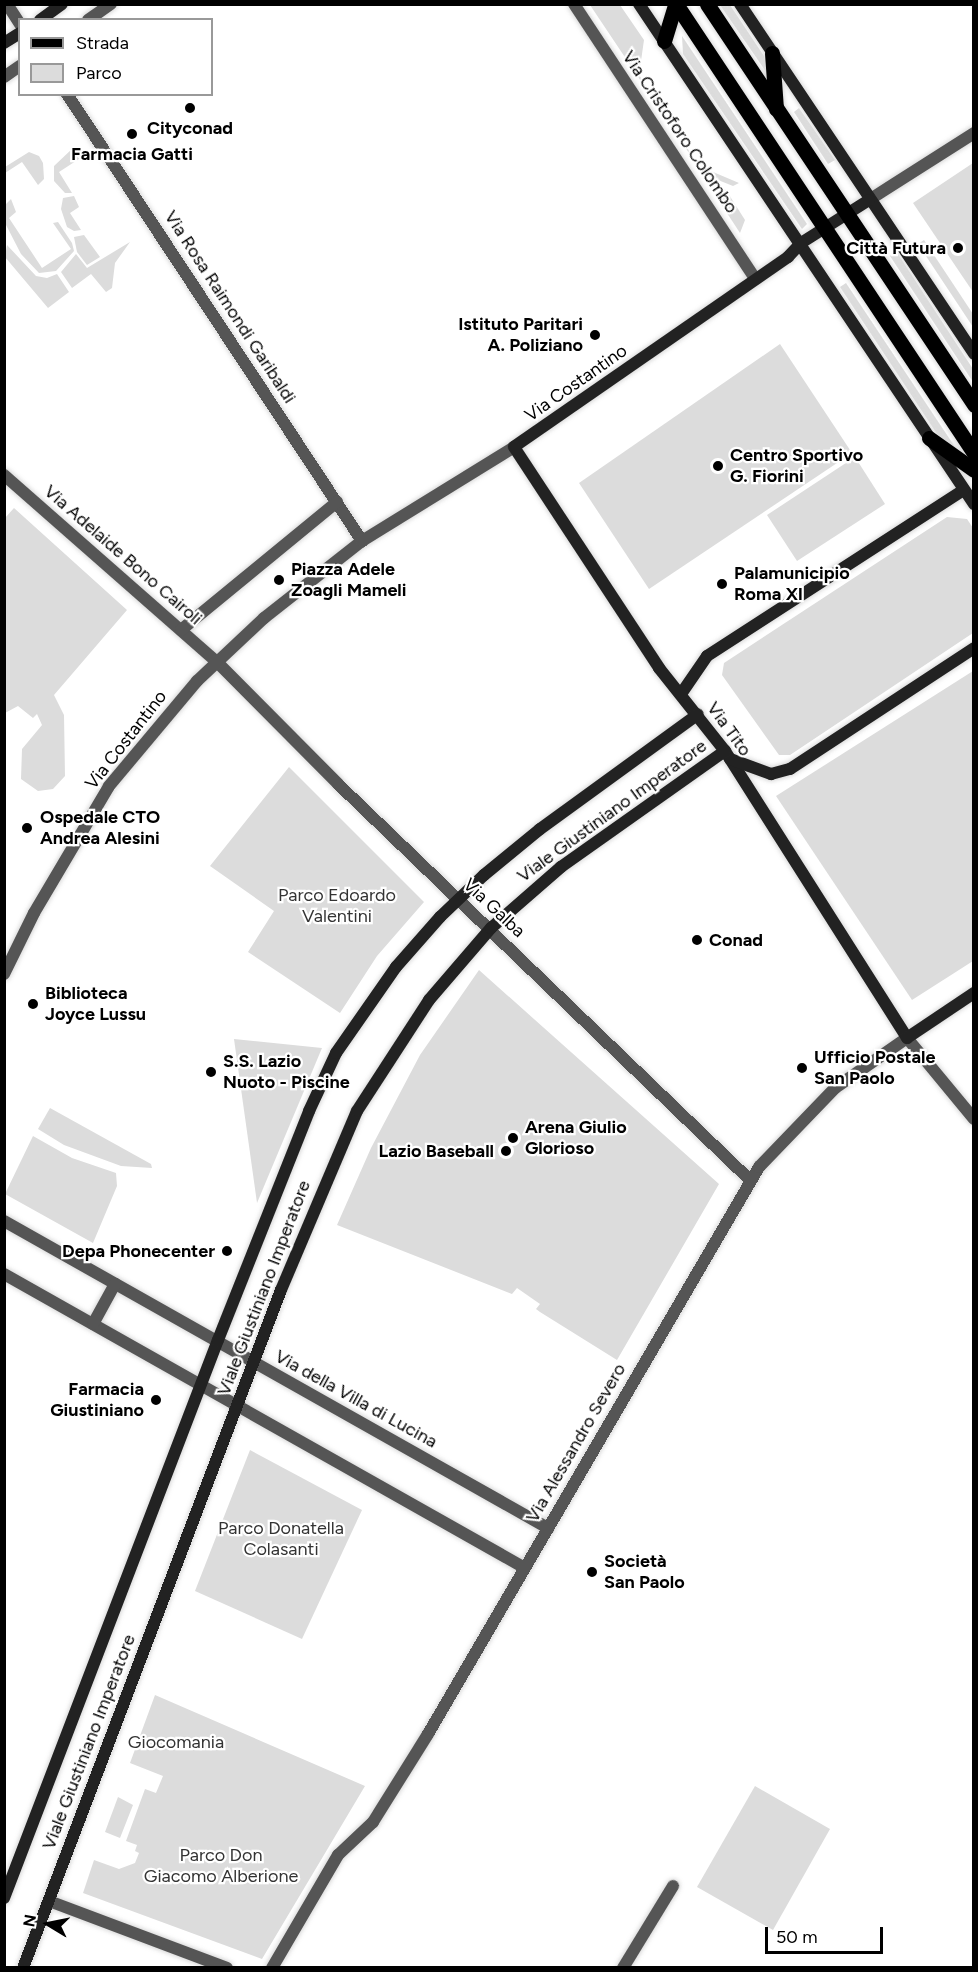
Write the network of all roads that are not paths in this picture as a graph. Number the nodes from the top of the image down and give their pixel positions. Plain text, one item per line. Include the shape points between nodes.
1 (62, 4) edge
2 (111, 4) edge
3 (574, 4) edge
4 (639, 4) edge
5 (676, 4) edge
6 (707, 4) edge
7 (740, 4) edge
8 (8, 7) edge
9 (43, 18) edge
10 (91, 18) edge
11 (18, 21) edge
12 (18, 34) edge
13 (664, 41) junction
14 (4, 43) edge
15 (772, 53) junction
16 (18, 67) edge
17 (4, 77) edge
18 (68, 96) edge
19 (776, 109) junction
20 (974, 133) edge
21 (869, 200) junction
22 (847, 214) junction
23 (825, 228) junction
24 (801, 243) junction
25 (755, 279) junction
26 (974, 354) edge
27 (974, 405) edge
28 (929, 438) junction
29 (514, 447) junction
30 (974, 453) edge
31 (974, 470) edge
32 (4, 475) edge
33 (964, 490) junction
34 (337, 502) junction
35 (974, 504) edge
36 (362, 541) junction
37 (181, 630) junction
38 (974, 648) edge
39 (216, 662) junction
40 (681, 694) junction
41 (698, 714) junction
42 (728, 755) junction
43 (458, 900) junction
44 (491, 928) junction
45 (4, 974) edge
46 (974, 993) edge
47 (907, 1038) junction
48 (974, 1119) edge
49 (750, 1180) junction
50 (4, 1221) edge
51 (4, 1275) edge
52 (115, 1284) junction
53 (93, 1324) junction
54 (218, 1340) junction
55 (254, 1362) junction
56 (200, 1385) junction
57 (238, 1407) junction
58 (548, 1528) junction
59 (525, 1568) junction
60 (673, 1886) dead end
61 (4, 1898) edge
62 (49, 1901) junction
63 (23, 1968) edge
64 (227, 1968) edge
65 (272, 1968) edge
66 (623, 1968) edge

1 - 9 street
2 - 10 street
3 - 25 street, Via Cristoforo Colombo
4 - 13 street, Via Cristoforo Colombo
5 - 13 main road
5 - 23 main road
6 - 19 main road
7 - 15 street
8 - 11 street
12 - 14 street
13 - 24 street, Via Cristoforo Colombo
15 - 19 main road
15 - 21 street
16 - 17 street
18 - 34 street, Via Rosa Raimondi Garibaldi
19 - 22 main road
20 - 21 street
21 - 22 street
21 - 26 street
22 - 23 street
22 - 27 main road
23 - 24 street
23 - 30 main road
24 - 25 street, Via Costantino via 788,257
24 - 28 street, Via Cristoforo Colombo
25 - 29 street, Via Costantino
28 - 31 main road
28 - 33 street, Via Cristoforo Colombo
29 - 36 street, Via Costantino
29 - 40 street, Via Tito via 659,668
32 - 37 street, Via Adelaide Bono Cairoli
33 - 35 street, Via Cristoforo Colombo
33 - 40 street via 707,656
34 - 36 street, Via Rosa Raimondi Garibaldi
34 - 37 street
36 - 39 street via 264,618
37 - 39 street, Via Adelaide Bono Cairoli
38 - 42 street, Viale Giustiniano Imperatore via 790,769 771,774
39 - 43 street, Via Galba
39 - 45 street, Via Costantino via 109,786 34,913
40 - 41 street, Via Tito
41 - 42 street, Via Tito
41 - 43 street, Viale Giustiniano Imperatore via 540,829
42 - 44 street, Viale Giustiniano Imperatore via 561,867
42 - 47 street, Via Tito
43 - 44 street, Via Galba
43 - 54 street, Viale Giustiniano Imperatore via 396,968 336,1053
44 - 49 street, Via Galba
44 - 55 street, Viale Giustiniano Imperatore via 429,1000 357,1111 308,1222
46 - 47 street, Via Alessandro Severo
47 - 48 street
47 - 49 street, Via Alessandro Severo via 822,1100
49 - 58 street, Via Alessandro Severo
50 - 52 street, Via della Villa di Lucina
51 - 53 street
52 - 53 street
52 - 54 street, Via della Villa di Lucina
53 - 56 street
54 - 55 street, Via della Villa di Lucina
54 - 56 street, Viale Giustiniano Imperatore
55 - 57 street, Viale Giustiniano Imperatore
55 - 58 street, Via della Villa di Lucina
56 - 57 street
56 - 61 street, Viale Giustiniano Imperatore
57 - 59 street
57 - 62 street, Viale Giustiniano Imperatore
58 - 59 street, Via Alessandro Severo
59 - 65 street, Via Alessandro Severo via 373,1822 338,1855
60 - 66 street
62 - 63 street, Viale Giustiniano Imperatore
62 - 64 street

